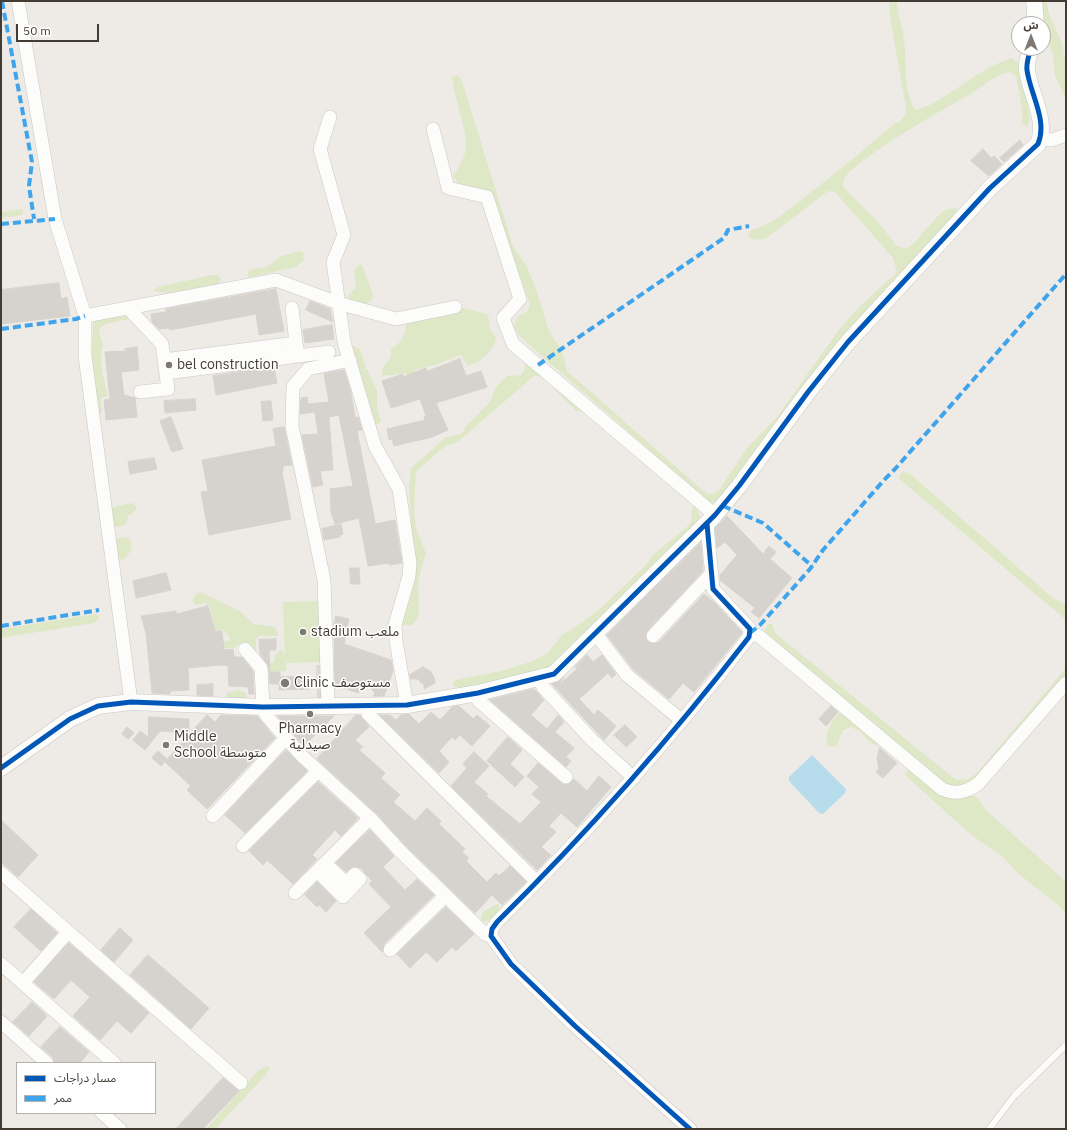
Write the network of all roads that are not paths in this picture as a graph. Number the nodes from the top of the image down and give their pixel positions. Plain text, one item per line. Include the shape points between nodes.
1 (18, 1) edge
2 (1034, 1) edge
3 (1035, 16) edge
4 (1029, 56) edge
5 (330, 117) dead end
6 (433, 129) dead end
7 (1066, 135) edge
8 (1040, 139) junction
9 (338, 303) junction
10 (455, 307) dead end
11 (128, 308) junction
12 (292, 308) dead end
13 (85, 316) junction
14 (297, 349) junction
15 (330, 352) dead end
16 (350, 360) junction
17 (165, 366) junction
18 (140, 392) dead end
19 (711, 519) junction
20 (710, 580) junction
21 (595, 632) junction
22 (750, 633) junction
23 (653, 636) dead end
24 (245, 649) dead end
25 (538, 677) junction
26 (1066, 684) edge
27 (476, 693) junction
28 (131, 702) junction
29 (324, 705) junction
30 (367, 705) junction
31 (407, 705) junction
32 (264, 707) junction
33 (681, 720) junction
34 (286, 738) junction
35 (1, 768) edge
36 (318, 770) junction
37 (566, 777) dead end
38 (634, 778) junction
39 (213, 816) dead end
40 (370, 818) junction
41 (243, 846) dead end
42 (1, 873) edge
43 (537, 882) junction
44 (295, 893) dead end
45 (445, 896) junction
46 (68, 932) junction
47 (491, 936) junction
48 (390, 950) dead end
49 (1, 964) edge
50 (23, 983) junction
51 (1, 1022) edge
52 (1066, 1045) edge
53 (46, 1062) edge
54 (113, 1062) edge
55 (241, 1083) dead end
56 (103, 1114) edge
57 (120, 1129) edge
58 (690, 1129) edge
59 (989, 1129) edge

1 - 13 street via 55,219
2 - 3 street
4 - 8 street via 1027,69 1040,122
5 - 9 street via 320,148 344,235 333,262
6 - 19 street via 448,188 487,197 520,300 503,318 513,344
7 - 8 street via 1052,140
8 - 19 street via 1035,147 985,193 848,342
9 - 10 street via 396,319
9 - 11 street via 276,280
9 - 16 street via 344,342
11 - 13 street
11 - 17 street via 162,344
12 - 14 street
13 - 28 street via 85,356
14 - 15 street
14 - 17 street
16 - 29 street via 308,369 293,387 292,426 324,580 326,667 320,667
16 - 31 street via 375,446 399,489 410,570 395,634
17 - 18 street via 168,389
19 - 20 street
19 - 21 street
20 - 22 street
20 - 23 street
21 - 25 street via 554,674
21 - 33 street via 627,675
22 - 26 street via 759,636 942,789 953,793 966,791 978,784
22 - 33 street via 746,642
24 - 32 street via 261,668
25 - 27 street
25 - 38 street via 543,688 592,740
27 - 31 street
27 - 37 street via 478,700
28 - 32 street
28 - 35 street via 98,706 70,719
29 - 30 street
29 - 32 street
30 - 31 street
30 - 43 street via 368,714
32 - 34 street via 266,715
33 - 38 street
34 - 36 street
34 - 39 street
36 - 40 street
36 - 41 street
38 - 43 street
40 - 44 street
40 - 45 street
42 - 46 street
43 - 47 street via 497,922
45 - 47 street via 485,934
45 - 48 street
46 - 50 street
46 - 55 street
47 - 58 street via 511,964 575,1026
49 - 50 street
50 - 54 street
51 - 53 street
52 - 59 lane via 1015,1095
56 - 57 street

